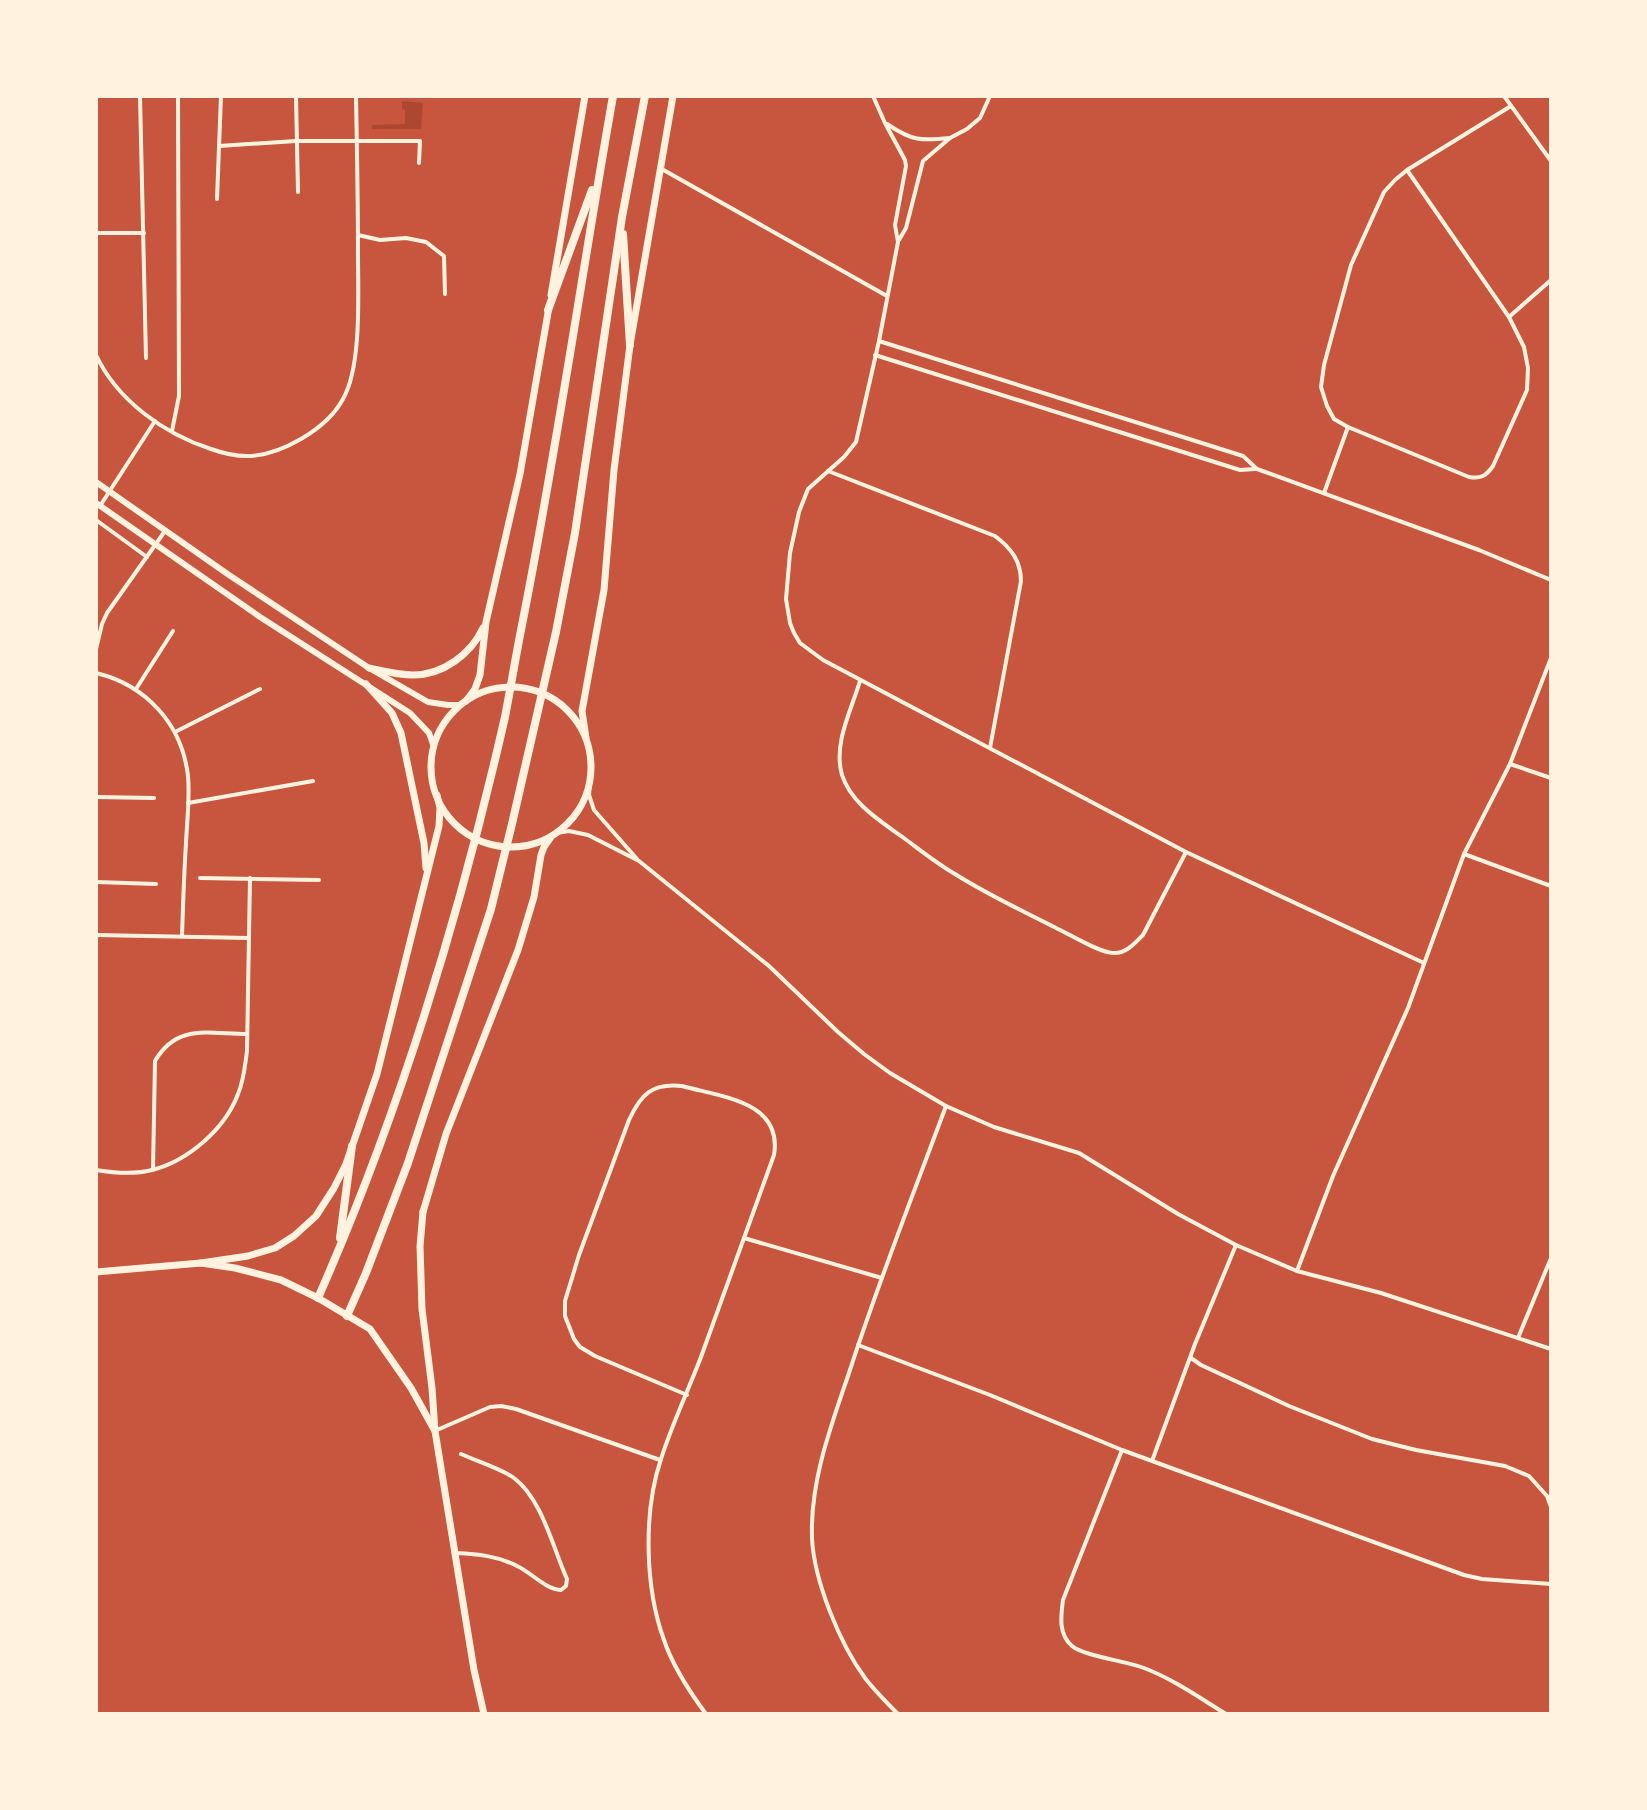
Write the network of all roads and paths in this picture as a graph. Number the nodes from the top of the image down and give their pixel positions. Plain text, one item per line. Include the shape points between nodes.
1 (140, 96) edge
2 (178, 96) edge
3 (221, 96) edge
4 (296, 96) edge
5 (356, 96) edge
6 (585, 96) edge
7 (613, 96) edge
8 (645, 96) edge
9 (673, 96) edge
10 (873, 96) edge
11 (990, 96) edge
12 (1504, 96) edge
13 (1511, 106) junction
14 (885, 123) junction
15 (950, 138) junction
16 (357, 140) junction
17 (296, 141) junction
18 (219, 146) junction
19 (1551, 161) edge
20 (419, 163) dead end
21 (660, 168) junction
22 (1407, 170) junction
23 (599, 171) junction
24 (298, 192) dead end
25 (217, 199) dead end
26 (622, 217) junction
27 (96, 233) edge
28 (144, 233) junction
29 (358, 235) junction
30 (898, 242) junction
31 (1551, 280) edge
32 (445, 294) dead end
33 (887, 296) junction
34 (548, 310) junction
35 (1509, 317) junction
36 (879, 341) junction
37 (630, 345) junction
38 (96, 355) edge
39 (875, 355) junction
40 (146, 358) dead end
41 (155, 421) junction
42 (1348, 427) junction
43 (172, 431) junction
44 (1257, 469) junction
45 (828, 471) junction
46 (96, 482) edge
47 (109, 491) junction
48 (1324, 493) junction
49 (98, 504) edge
50 (96, 520) edge
51 (165, 531) junction
52 (155, 545) junction
53 (147, 557) junction
54 (1551, 580) edge
55 (486, 622) junction
56 (173, 631) dead end
57 (96, 649) edge
58 (1551, 658) edge
59 (369, 668) junction
60 (96, 673) edge
61 (860, 681) junction
62 (366, 684) junction
63 (136, 689) junction
64 (260, 689) dead end
65 (463, 703) junction
66 (175, 732) junction
67 (586, 738) junction
68 (434, 747) junction
69 (990, 748) junction
70 (1510, 764) junction
71 (1551, 778) edge
72 (313, 781) dead end
73 (590, 783) junction
74 (437, 795) junction
75 (96, 797) edge
76 (154, 798) dead end
77 (188, 803) junction
78 (555, 834) junction
79 (1186, 852) junction
80 (1464, 854) junction
81 (639, 861) junction
82 (200, 878) dead end
83 (250, 878) junction
84 (425, 879) junction
85 (319, 880) dead end
86 (96, 882) edge
87 (156, 884) dead end
88 (1551, 886) edge
89 (96, 935) edge
90 (182, 936) junction
91 (249, 938) junction
92 (1424, 963) junction
93 (248, 1034) junction
94 (946, 1106) junction
95 (352, 1146) junction
96 (96, 1170) edge
97 (153, 1170) junction
98 (744, 1238) junction
99 (1236, 1245) junction
100 (336, 1258) junction
101 (1551, 1258) edge
102 (201, 1263) junction
103 (1297, 1271) junction
104 (96, 1272) edge
105 (882, 1278) junction
106 (318, 1298) junction
107 (347, 1316) junction
108 (1518, 1338) junction
109 (858, 1345) junction
110 (1551, 1349) edge
111 (1191, 1358) junction
112 (687, 1395) junction
113 (435, 1431) junction
114 (1122, 1450) junction
115 (461, 1454) dead end
116 (660, 1460) junction
117 (1152, 1461) junction
118 (1551, 1507) edge
119 (453, 1553) junction
120 (1551, 1584) edge
121 (484, 1714) edge
122 (706, 1714) edge
123 (898, 1714) edge
124 (1226, 1714) edge

1 - 28 street
2 - 43 street via 179,396
3 - 18 street
4 - 17 street
5 - 16 street
6 - 34 main road
7 - 23 highway
8 - 26 highway
9 - 21 main road
10 - 14 street
11 - 15 street via 980,118
12 - 13 street
13 - 19 street
13 - 22 street
14 - 15 street via 904,136
14 - 30 street via 906,166 895,225
15 - 30 street via 923,161
16 - 17 street
16 - 20 street via 420,141
16 - 29 street
17 - 18 street
17 - 24 street
18 - 25 street
21 - 33 street
21 - 37 main road
22 - 35 street
22 - 42 street via 1384,192 1351,265 1324,365 1321,387 1327,406 1334,419
23 - 34 highway
23 - 100 highway via 543,524 505,714 419,1033
26 - 37 highway
26 - 107 highway via 575,533 520,794 491,909 408,1163
27 - 28 street
28 - 40 street
29 - 32 street via 426,242 444,256
29 - 43 street via 352,372 344,399 331,415 293,443 248,456 198,445
30 - 33 street
31 - 35 street
33 - 36 street
34 - 55 main road via 520,474
35 - 42 street via 1524,347 1527,390 1486,476 1469,477
36 - 39 street
36 - 44 street via 1243,456
37 - 67 main road via 604,590 582,711
38 - 41 street via 116,387
39 - 44 street via 1240,470
39 - 45 street via 856,442
41 - 43 street
41 - 47 street
42 - 48 street
44 - 48 street
45 - 61 street via 808,489 799,512 790,553 787,611 800,643
45 - 69 street via 995,536 1013,553 1021,581
46 - 47 main road
47 - 49 street
47 - 51 main road
48 - 54 street
49 - 52 main road
50 - 53 street
51 - 52 street
51 - 59 main road
52 - 53 street
52 - 62 main road
53 - 57 street via 107,613
55 - 59 main road via 462,656 434,672 411,675
55 - 65 main road via 480,675
56 - 63 street
58 - 70 street
59 - 65 main road via 428,702
60 - 63 street
61 - 69 street
61 - 79 street via 841,740 842,774 851,793 925,854 996,898 1088,944 1112,954 1123,952 1143,935
62 - 68 main road via 417,719
62 - 84 main road via 392,713 401,733 424,843
63 - 66 street
64 - 66 street
65 - 67 main road via 504,687 524,688 561,705
65 - 68 main road
66 - 77 street via 184,754
67 - 73 main road
68 - 74 main road
69 - 79 street
70 - 71 street
70 - 80 street
72 - 77 street
73 - 78 main road via 572,819
73 - 81 street via 594,810
74 - 78 main road via 456,824 485,843 520,847
74 - 84 main road via 439,826
75 - 76 street
77 - 90 street
78 - 81 street via 588,835
78 - 113 main road via 541,855 518,950 446,1134 423,1212 422,1309
79 - 92 street
80 - 88 street
80 - 92 street
81 - 94 street via 769,966 864,1054
82 - 83 street
83 - 85 street
83 - 91 street
84 - 95 main road via 387,1039
86 - 87 street
89 - 90 street
90 - 91 street
91 - 93 street
92 - 103 street
93 - 97 street via 239,1093 222,1122 191,1151
93 - 97 street via 185,1033 161,1050 155,1061
94 - 99 street via 1079,1153
94 - 105 street
95 - 100 highway
95 - 102 main road via 316,1216 294,1236 248,1256
96 - 97 street
98 - 105 street
98 - 112 street
98 - 112 street via 776,1147 770,1123 744,1103 682,1086 648,1092 629,1120 572,1279 565,1316 580,1347
99 - 103 street
99 - 111 street
100 - 106 highway
101 - 108 street
102 - 104 main road
102 - 106 main road via 281,1280
103 - 108 street
105 - 109 street
106 - 107 main road
107 - 113 main road via 370,1329
108 - 110 street
109 - 114 street
109 - 123 street via 817,1479 812,1539 820,1584 852,1657
111 - 117 street
111 - 118 street via 1372,1439 1505,1466 1529,1476
112 - 116 street
113 - 116 street via 501,1406
113 - 119 main road
114 - 117 street
114 - 124 street via 1063,1600 1063,1634 1083,1652 1148,1669
115 - 119 street via 513,1478 530,1496 566,1586 554,1590 500,1558
116 - 122 street via 650,1514 653,1602 682,1681
117 - 120 street via 1464,1575
119 - 121 main road

